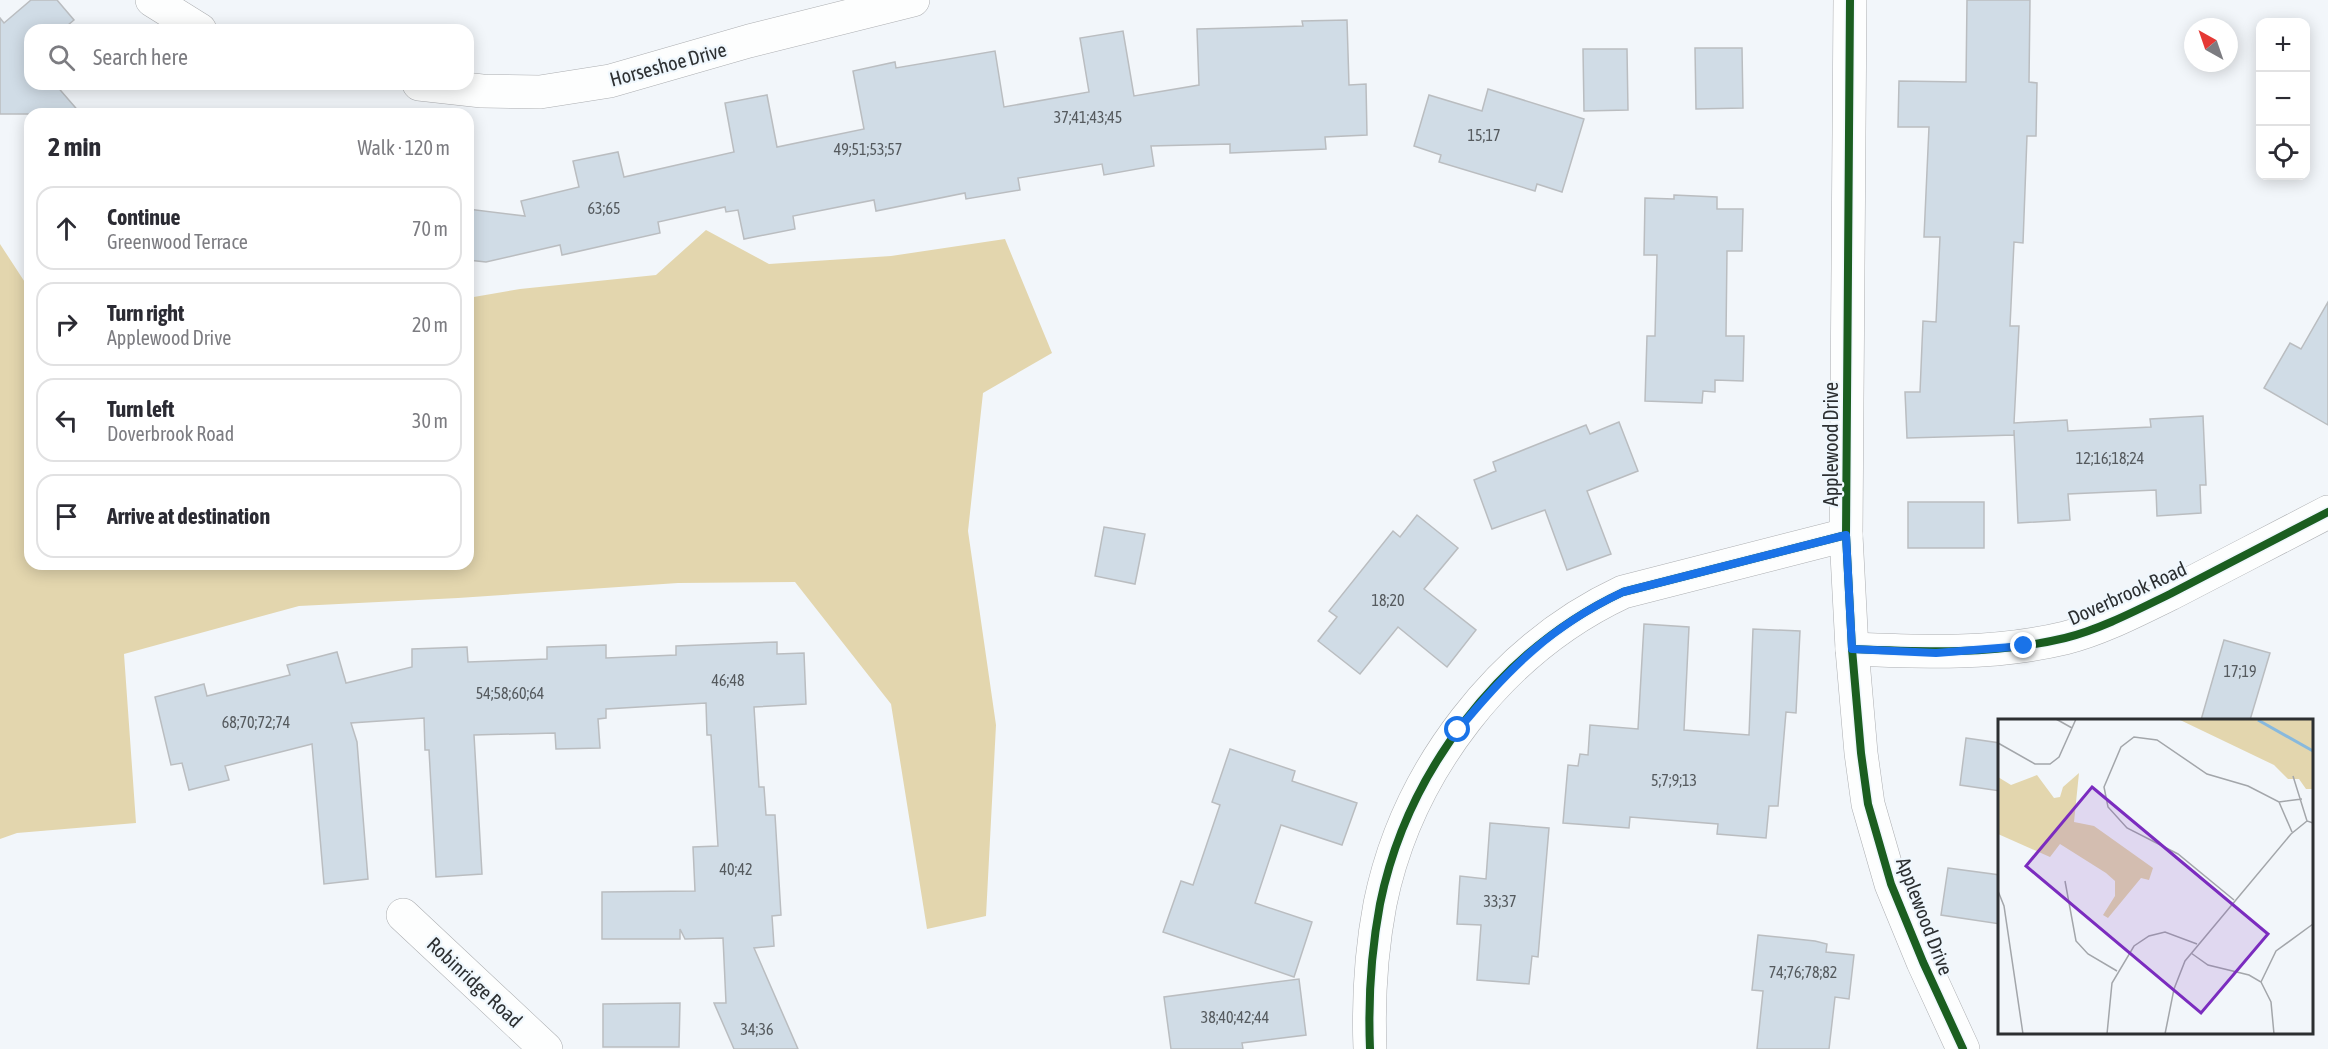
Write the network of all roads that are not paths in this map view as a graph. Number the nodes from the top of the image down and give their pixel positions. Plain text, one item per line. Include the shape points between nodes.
1 (152, 0) edge
2 (913, 0) edge
3 (1850, 0) edge
4 (190, 24) edge
5 (473, 90) edge
6 (2328, 512) edge
7 (1846, 535) junction
8 (1852, 649) junction
9 (403, 915) dead end
10 (546, 1049) edge
11 (1370, 1049) edge
12 (1963, 1049) edge

1 - 4 street
2 - 5 street, Horseshoe Drive via 610,81 540,92
3 - 7 street, Applewood Drive
6 - 8 street, Doverbrook Road via 2150,604 2067,638 1980,651
7 - 8 street, Applewood Drive
7 - 11 street via 1623,592 1566,624 1500,680 1458,730 1437,763 1418,796 1390,867 1371,967
8 - 12 street, Applewood Drive via 1868,804 1892,884
9 - 10 street, Robinridge Road

